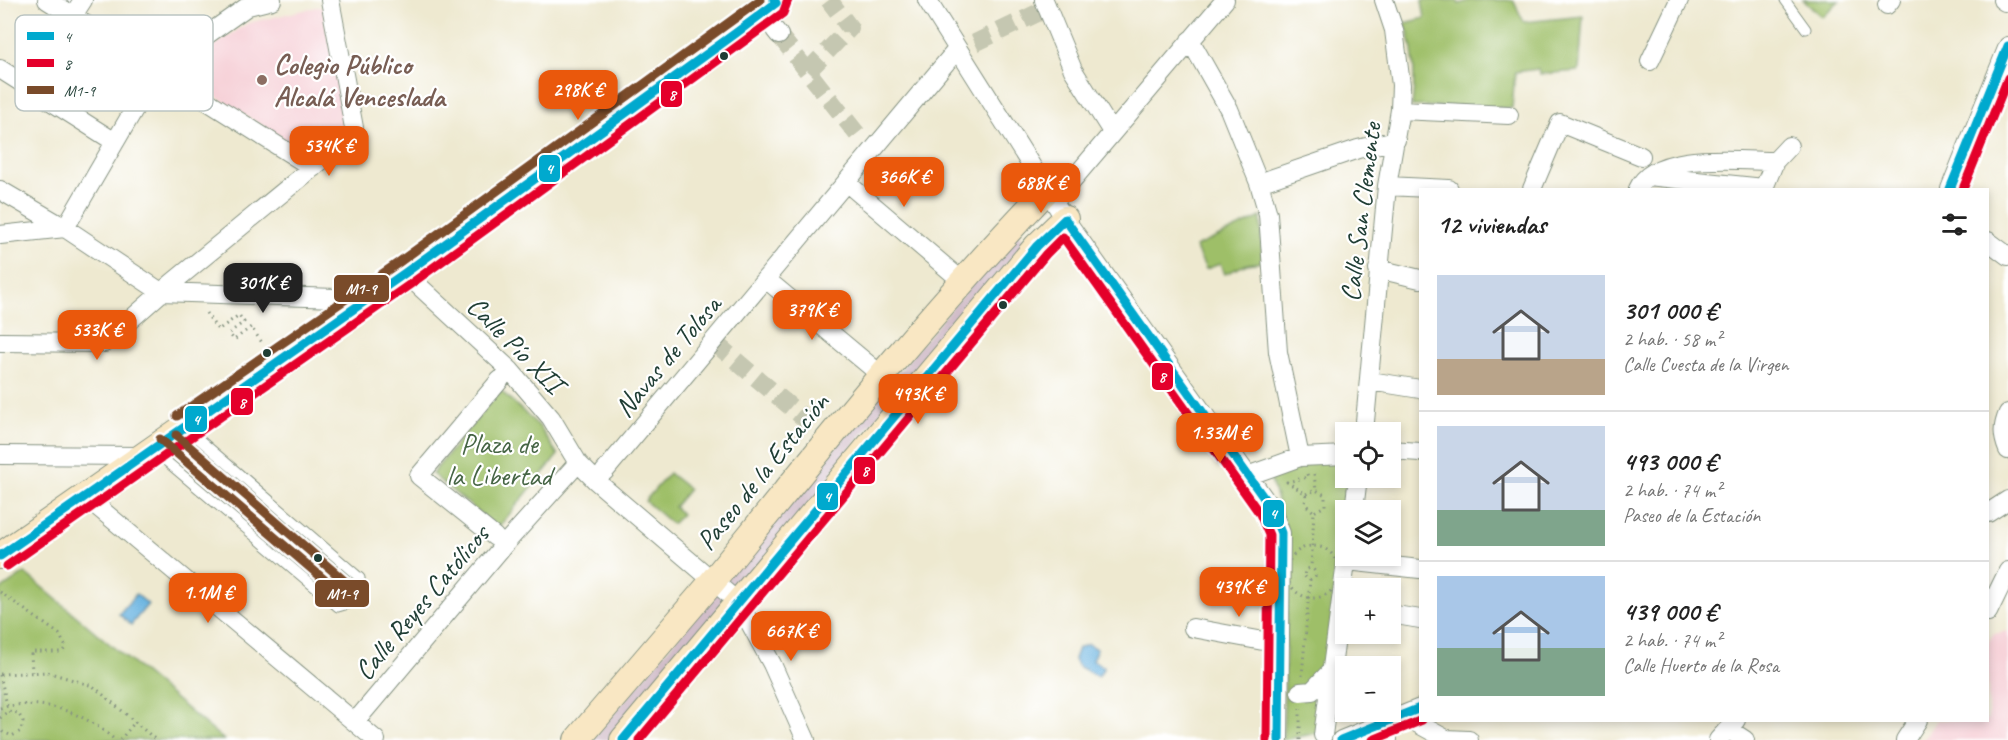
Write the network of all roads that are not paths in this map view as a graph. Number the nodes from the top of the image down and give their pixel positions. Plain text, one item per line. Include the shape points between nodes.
1 (47, 0) edge
2 (83, 0) edge
3 (272, 0) edge
4 (330, 0) edge
5 (927, 0) edge
6 (1225, 0) edge
7 (1384, 0) edge
8 (1679, 0) edge
9 (1785, 0) edge
10 (777, 1) edge
11 (246, 3) edge
12 (1045, 7) edge
13 (69, 15) edge
14 (73, 15) edge
15 (213, 28) edge
16 (1806, 29) dead end
17 (1190, 40) junction
18 (2008, 46) edge
19 (965, 48) tunnel mouth
20 (1650, 61) dead end
21 (0, 69) edge
22 (15, 79) edge
23 (213, 105) edge
24 (1400, 110) junction
25 (66, 111) edge
26 (133, 111) edge
27 (1509, 115) dead end
28 (1112, 132) junction
29 (1396, 140) junction
30 (115, 142) junction
31 (1789, 146) dead end
32 (1641, 156) dead end
33 (1775, 161) junction
34 (313, 168) junction
35 (1643, 182) edge
36 (847, 183) junction
37 (1259, 183) junction
38 (1387, 186) junction
39 (1428, 188) edge
40 (1532, 188) edge
41 (1950, 188) edge
42 (0, 190) edge
43 (1057, 202) junction
44 (65, 228) junction
45 (0, 236) edge
46 (1989, 242) edge
47 (2008, 256) edge
48 (1378, 269) junction
49 (405, 273) junction
50 (1419, 279) edge
51 (767, 280) junction
52 (962, 281) junction
53 (161, 292) junction
54 (366, 299) junction
55 (0, 342) edge
56 (881, 375) junction
57 (500, 380) dead end
58 (1370, 381) junction
59 (1419, 389) edge
60 (2008, 413) edge
61 (1365, 422) edge
62 (184, 426) junction
63 (1999, 441) edge
64 (1401, 451) edge
65 (146, 452) junction
66 (1419, 452) edge
67 (0, 455) edge
68 (1335, 455) edge
69 (1300, 457) junction
70 (578, 463) junction
71 (604, 472) dead end
72 (1250, 475) junction
73 (86, 497) junction
74 (2008, 500) edge
75 (1989, 512) edge
76 (495, 537) dead end
77 (0, 556) edge
78 (1400, 566) edge
79 (1419, 569) edge
80 (2008, 571) edge
81 (713, 580) junction
82 (739, 603) junction
83 (1997, 609) edge
84 (1401, 616) edge
85 (1419, 619) edge
86 (1193, 628) dead end
87 (1279, 644) junction
88 (1337, 644) edge
89 (1332, 670) junction
90 (1300, 692) road end
91 (1419, 708) edge
92 (1402, 715) junction
93 (355, 722) junction
94 (1917, 722) edge
95 (1727, 730) edge
96 (1332, 737) edge
97 (376, 740) edge
98 (577, 740) edge
99 (623, 740) edge
100 (806, 740) edge
101 (1279, 740) edge
102 (1469, 740) edge
103 (1745, 740) edge
104 (1905, 740) edge

1 - 13 street
2 - 14 street
3 - 11 street
4 - 34 street via 355,134
5 - 43 street
6 - 17 street
7 - 24 street, Calle San Clemente via 1394,30
8 - 20 street
9 - 16 lane
10 - 49 main road
11 - 15 street
12 - 28 street via 1073,70
17 - 28 street
17 - 37 street via 1229,109
18 - 41 street
19 - 36 street, Navas de Tolosa via 866,146
21 - 22 street
23 - 34 street
24 - 27 street
24 - 29 street, Calle San Clemente
25 - 30 street
26 - 30 street
28 - 43 street
29 - 37 street
29 - 38 street, Calle San Clemente
30 - 44 street
31 - 33 street
32 - 40 street via 1560,123
33 - 35 street via 1666,165
33 - 35 street via 1764,188
34 - 53 street
36 - 51 street, Navas de Tolosa
36 - 52 street
37 - 69 street via 1268,214 1278,352
38 - 39 street
38 - 48 street, Calle San Clemente
42 - 44 street
43 - 52 main road, Paseo de la Estación
43 - 72 street
43 - 82 main road via 1038,246
44 - 45 street
44 - 53 street
46 - 47 street
48 - 50 street
48 - 58 street, Calle San Clemente
49 - 54 main road
49 - 70 street, Calle Pío XII via 510,370 551,418
51 - 56 street
51 - 71 street, Navas de Tolosa
52 - 56 main road, Paseo de la Estación
53 - 54 street
53 - 55 street via 104,343
54 - 62 main road
56 - 81 main road, Paseo de la Estación
57 - 76 street via 418,476
58 - 59 street
58 - 61 street, Calle San Clemente
60 - 63 street
62 - 65 main road
62 - 65 lane via 360,578 361,592 352,603 338,607
64 - 66 street
65 - 67 street
65 - 73 main road
68 - 69 street
69 - 72 street
70 - 81 street, Calle Pío XII
70 - 93 street, Calle Reyes Católicos
72 - 87 street via 1281,533
73 - 77 main road
73 - 93 street
74 - 75 street
78 - 79 street
80 - 83 street
81 - 82 street, Calle Pío XII
81 - 98 main road, Paseo de la Estación
82 - 99 main road
82 - 100 street
84 - 85 street
86 - 87 street
87 - 101 street
88 - 89 street
89 - 90 street via 1312,691
89 - 96 street
91 - 92 street
92 - 96 street
92 - 102 street via 1446,739
93 - 97 street
94 - 104 street
95 - 103 street

